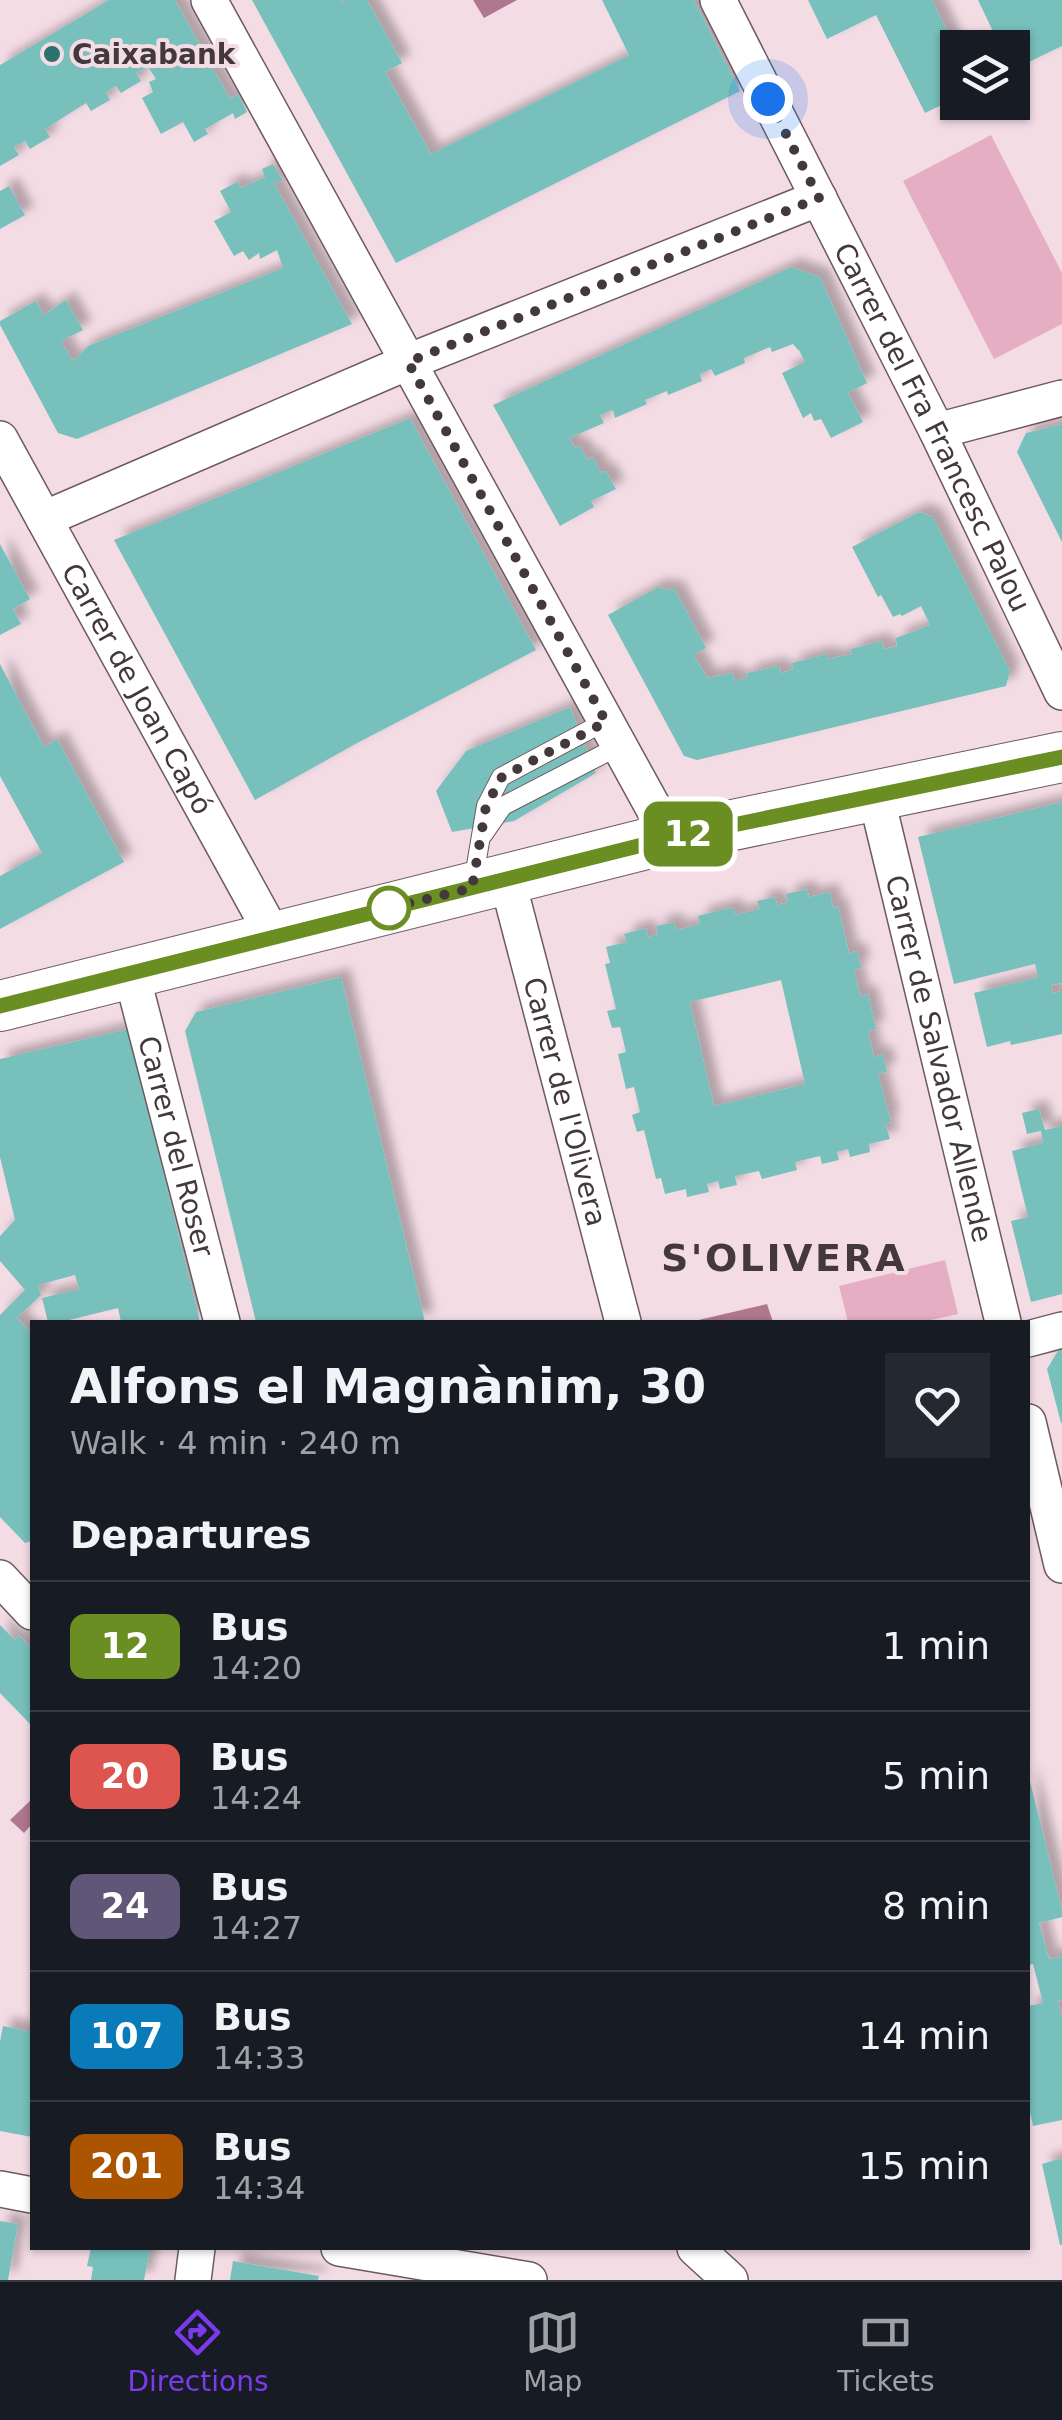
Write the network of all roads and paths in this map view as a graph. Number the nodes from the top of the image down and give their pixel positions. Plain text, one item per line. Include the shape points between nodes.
1 (209, 0) edge
2 (718, 0) edge
3 (819, 198) junction
4 (408, 362) junction
5 (1062, 398) edge
6 (937, 431) junction
7 (0, 439) edge
8 (44, 518) junction
9 (1062, 692) edge
10 (612, 734) junction
11 (1062, 757) edge
12 (876, 796) junction
13 (670, 838) junction
14 (486, 869) junction
15 (274, 937) junction
16 (130, 972) junction
17 (0, 1006) edge
18 (221, 1320) edge
19 (622, 1320) edge
20 (1003, 1320) edge
21 (1062, 1330) edge
22 (1030, 1338) edge
23 (1030, 1430) edge
24 (1062, 1565) edge
25 (13, 1579) edge
26 (30, 1609) edge
27 (0, 2189) edge
28 (30, 2195) edge
29 (197, 2250) edge
30 (351, 2250) edge
31 (698, 2250) edge
32 (193, 2280) edge
33 (529, 2280) edge
34 (730, 2280) edge

1 - 4 street
2 - 3 street, Carrer del Fra Francesc Palou
3 - 4 street
3 - 6 street, Carrer del Fra Francesc Palou
4 - 8 street
4 - 10 street
5 - 6 street
6 - 9 street, Carrer del Fra Francesc Palou
7 - 8 street, Carrer de Joan Capó
8 - 15 street, Carrer de Joan Capó
10 - 13 street
10 - 14 lane via 503,806
10 - 14 lane via 502,777 486,806
11 - 12 main road
12 - 13 main road
12 - 20 street, Carrer de Salvador Allende
13 - 14 main road
14 - 15 main road
14 - 19 street, Carrer de l'Olivera
15 - 16 main road
16 - 17 main road
16 - 18 street, Carrer del Roser
21 - 22 street
23 - 24 street
25 - 26 street
27 - 28 street
29 - 32 street
30 - 33 street
31 - 34 street

